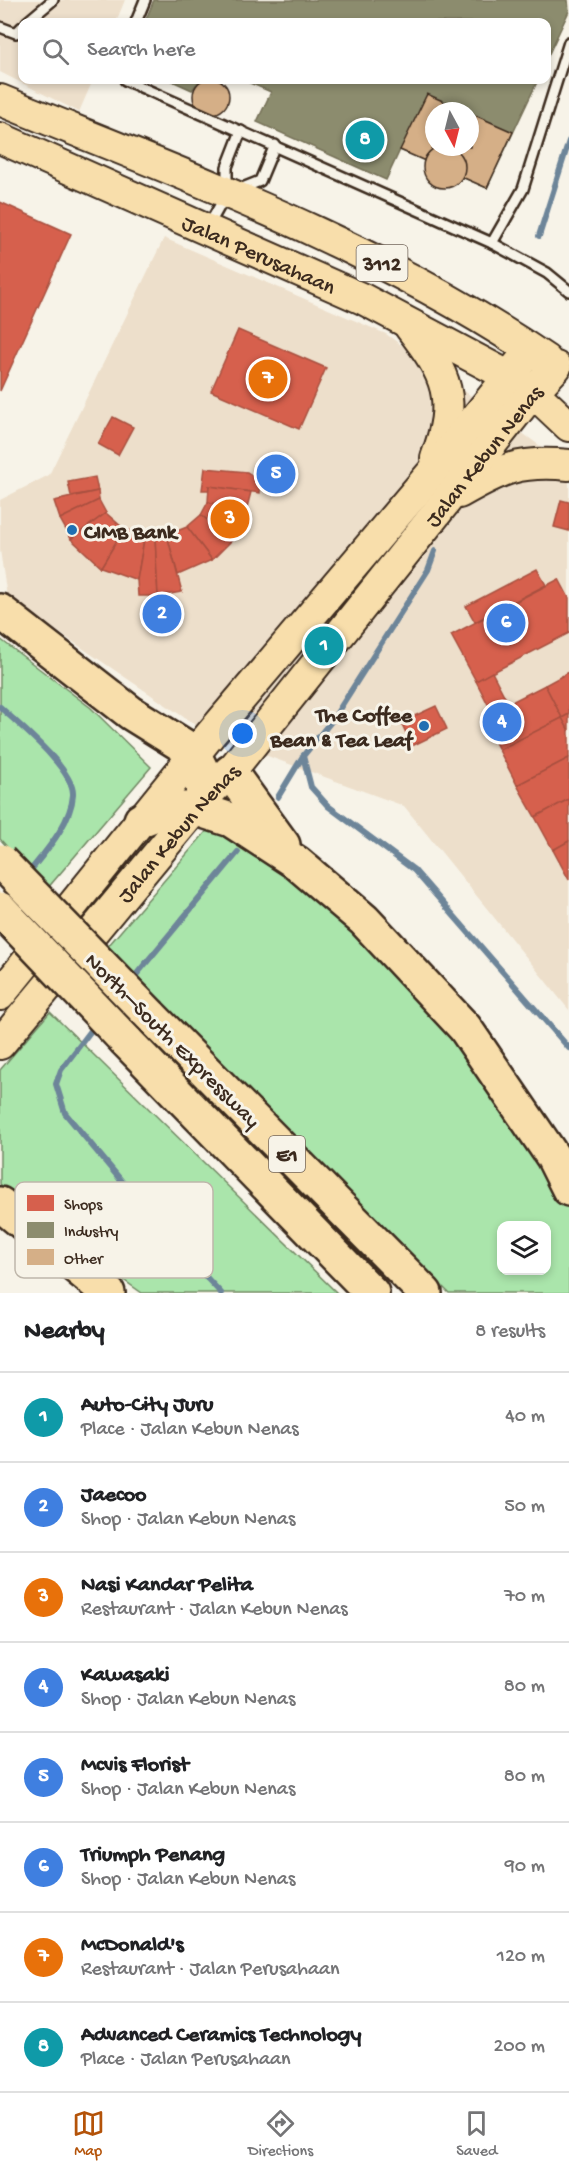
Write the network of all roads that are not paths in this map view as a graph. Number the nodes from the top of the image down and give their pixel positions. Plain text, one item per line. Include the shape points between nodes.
1 (53, 0) edge
2 (145, 0) edge
3 (32, 18) edge
4 (138, 18) edge
5 (0, 27) edge
6 (18, 31) edge
7 (569, 42) edge
8 (134, 84) edge
9 (0, 100) edge
10 (241, 131) junction
11 (0, 138) edge
12 (275, 145) junction
13 (226, 193) junction
14 (207, 230) junction
15 (492, 243) junction
16 (569, 291) edge
17 (407, 322) junction
18 (530, 350) junction
19 (562, 374) edge
20 (521, 384) junction
21 (569, 426) edge
22 (569, 465) edge
23 (430, 475) junction
24 (446, 500) junction
25 (0, 611) edge
26 (203, 745) junction
27 (230, 772) junction
28 (200, 804) junction
29 (141, 820) junction
30 (0, 861) edge
31 (297, 863) junction
32 (0, 909) edge
33 (0, 995) edge
34 (0, 1044) edge
35 (569, 1189) edge
36 (0, 1204) edge
37 (15, 1216) edge
38 (90, 1278) edge
39 (108, 1293) edge
40 (372, 1293) edge
41 (425, 1293) edge

1 - 3 lane
2 - 4 lane
5 - 6 lane
7 - 15 lane via 523,189
8 - 10 lane
9 - 13 main road, Jalan Perusahaan / 3112
10 - 12 lane
10 - 13 lane via 227,167
11 - 14 main road, Jalan Perusahaan / 3112
12 - 13 lane via 261,181
12 - 15 lane
13 - 14 lane
13 - 18 main road, Jalan Perusahaan / 3112 via 386,265
14 - 17 main road, Jalan Perusahaan / 3112
15 - 16 lane via 547,273
17 - 20 main road, Jalan Perusahaan / 3112
17 - 23 main road via 433,356 449,395 447,429
18 - 19 main road, Jalan Perusahaan / 3112
18 - 20 main road, Jalan Kebun Nenas
19 - 20 main road, Jalan Kebun Nenas
20 - 21 main road, Jalan Perusahaan / 3112
20 - 23 main road, Jalan Kebun Nenas
20 - 24 main road, Jalan Kebun Nenas
22 - 24 main road via 537,462 515,466 493,473
23 - 26 main road, Jalan Kebun Nenas
24 - 27 main road, Jalan Kebun Nenas
25 - 26 highway via 131,713
26 - 28 highway
26 - 29 main road, Jalan Kebun Nenas
27 - 28 main road, Jalan Kebun Nenas
27 - 31 highway
28 - 29 highway via 169,809
28 - 31 highway via 231,819
28 - 34 main road, Jalan Kebun Nenas
29 - 33 main road, Jalan Kebun Nenas
30 - 41 highway, North–South Expressway / E1, bridge
31 - 35 highway via 364,920 465,1028 553,1157
32 - 40 highway, North–South Expressway / E1, bridge
36 - 37 highway
38 - 39 highway

